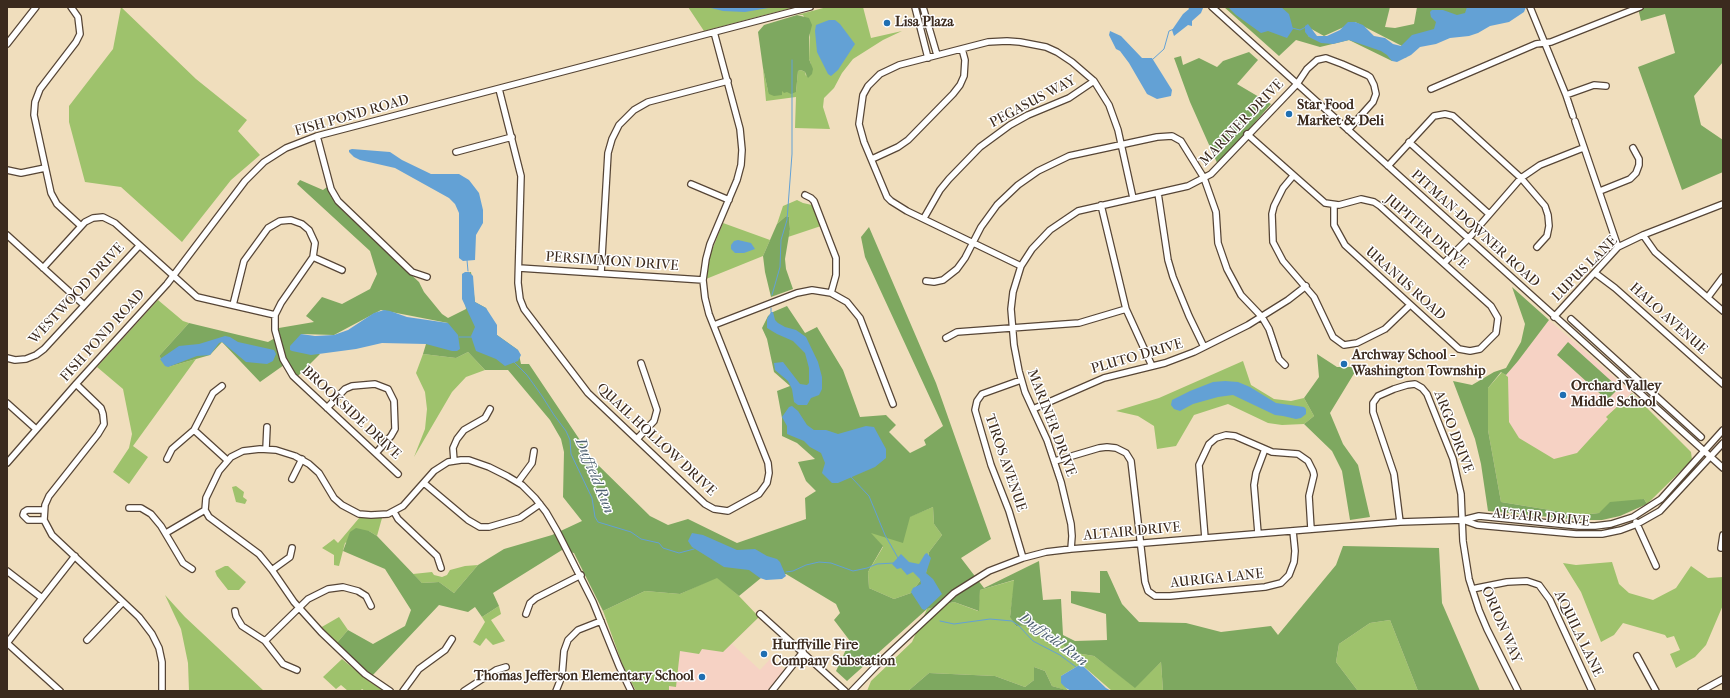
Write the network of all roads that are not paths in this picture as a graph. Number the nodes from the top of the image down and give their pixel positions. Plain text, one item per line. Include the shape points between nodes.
1 (36, 7) edge
2 (71, 7) edge
3 (810, 7) edge
4 (915, 7) edge
5 (924, 7) edge
6 (1212, 7) edge
7 (1530, 7) edge
8 (1640, 7) edge
9 (714, 32) junction
10 (1545, 43) junction
11 (7, 44) edge
12 (962, 49) junction
13 (937, 55) junction
14 (928, 58) junction
15 (728, 81) junction
16 (1094, 81) junction
17 (1297, 84) junction
18 (1606, 86) dead end
19 (499, 89) junction
20 (1431, 89) dead end
21 (1566, 94) junction
22 (1348, 130) junction
23 (1248, 134) junction
24 (317, 136) junction
25 (512, 137) junction
26 (1409, 142) junction
27 (1121, 145) junction
28 (1583, 148) junction
29 (1633, 148) dead end
30 (456, 152) dead end
31 (872, 159) junction
32 (1388, 166) junction
33 (45, 168) junction
34 (7, 170) edge
35 (1293, 176) junction
36 (1204, 178) junction
37 (1521, 178) junction
38 (691, 184) dead end
39 (1600, 191) junction
40 (1158, 193) junction
41 (805, 195) dead end
42 (1132, 198) junction
43 (729, 200) junction
44 (1723, 204) edge
45 (1101, 205) junction
46 (1334, 205) junction
47 (1488, 214) junction
48 (924, 218) junction
49 (80, 226) junction
50 (7, 235) edge
51 (1643, 235) junction
52 (1468, 239) junction
53 (973, 243) junction
54 (139, 246) junction
55 (1537, 246) dead end
56 (1618, 248) junction
57 (313, 257) junction
58 (1444, 263) junction
59 (1021, 266) junction
60 (43, 268) junction
61 (519, 268) junction
62 (342, 270) dead end
63 (601, 273) junction
64 (1595, 273) junction
65 (173, 277) junction
66 (426, 277) dead end
67 (1723, 277) edge
68 (703, 280) junction
69 (926, 281) dead end
70 (1306, 286) junction
71 (831, 293) junction
72 (1708, 297) junction
73 (84, 305) junction
74 (233, 305) junction
75 (1410, 305) junction
76 (1126, 309) junction
77 (1723, 311) edge
78 (275, 315) junction
79 (1262, 317) junction
80 (1554, 317) junction
81 (1570, 319) dead end
82 (714, 325) junction
83 (1012, 327) junction
84 (946, 338) dead end
85 (1486, 343) joint
86 (1204, 347) junction
87 (7, 358) edge
88 (640, 363) dead end
89 (1285, 365) dead end
90 (1152, 366) junction
91 (1021, 380) junction
92 (1638, 380) junction
93 (76, 384) junction
94 (1723, 384) edge
95 (222, 386) dead end
96 (1632, 386) junction
97 (7, 403) edge
98 (893, 404) dead end
99 (327, 408) junction
100 (490, 409) dead end
101 (1033, 409) junction
102 (267, 427) dead end
103 (36, 429) junction
104 (194, 430) junction
105 (1723, 430) edge
106 (1701, 437) dead end
107 (637, 439) junction
108 (1723, 443) edge
109 (266, 449) junction
110 (1265, 449) junction
111 (534, 451) dead end
112 (1704, 451) junction
113 (376, 453) junction
114 (1711, 457) junction
115 (167, 459) dead end
116 (302, 459) junction
117 (228, 460) junction
118 (454, 461) junction
119 (1055, 461) junction
120 (7, 463) edge
121 (1723, 468) edge
122 (1685, 473) junction
123 (398, 474) dead end
124 (292, 479) dead end
125 (1691, 479) junction
126 (518, 482) junction
127 (424, 483) junction
128 (540, 504) junction
129 (129, 508) dead end
130 (44, 510) junction
131 (206, 510) junction
132 (394, 512) junction
133 (1634, 517) junction
134 (44, 520) junction
135 (1463, 520) junction
136 (1400, 522) junction
137 (1637, 524) junction
138 (1311, 529) junction
139 (1293, 531) junction
140 (166, 533) junction
141 (1258, 533) junction
142 (1723, 535) edge
143 (1205, 538) junction
144 (1141, 544) junction
145 (292, 548) dead end
146 (1720, 548) dead end
147 (1071, 549) junction
148 (75, 556) junction
149 (1023, 558) junction
150 (1656, 566) dead end
151 (441, 568) dead end
152 (192, 569) dead end
153 (272, 570) junction
154 (7, 571) edge
155 (581, 575) junction
156 (1472, 589) junction
157 (42, 598) junction
158 (123, 602) junction
159 (371, 606) dead end
160 (299, 607) junction
161 (235, 611) dead end
162 (526, 614) dead end
163 (760, 614) dead end
164 (601, 621) junction
165 (452, 639) dead end
166 (87, 640) dead end
167 (265, 641) junction
168 (7, 643) edge
169 (803, 652) junction
170 (1638, 656) dead end
171 (506, 667) dead end
172 (297, 670) dead end
173 (1723, 679) edge
174 (60, 691) edge
175 (162, 691) edge
176 (390, 691) edge
177 (403, 691) edge
178 (464, 691) edge
179 (556, 691) edge
180 (631, 691) edge
181 (772, 691) edge
182 (845, 691) edge
183 (852, 691) edge
184 (1518, 691) edge
185 (1592, 691) edge
186 (1656, 691) edge
187 (1701, 691) edge

1 - 11 street
2 - 33 street via 80,21 78,38 40,89 35,102 34,115
3 - 9 street, FISH POND ROAD
4 - 14 street
5 - 13 street
6 - 17 street, PITMAN-DOWNER ROAD
7 - 10 street
8 - 10 street
9 - 15 street, QUAIL HOLLOW DRIVE
9 - 19 street, FISH POND ROAD
10 - 20 street via 1536,44
10 - 21 street
12 - 13 street
12 - 16 street via 996,41 1035,44 1065,56
12 - 31 street via 964,76 953,94 908,140
13 - 14 street
14 - 31 street via 887,69 874,79 863,95 859,124
15 - 43 street, QUAIL HOLLOW DRIVE via 740,129 742,150 738,176
15 - 63 street via 648,102 634,110 619,125 608,154
16 - 27 street via 1109,106
16 - 48 street, PEGASUS WAY via 1069,98 1010,125 980,147 940,190
17 - 22 street, PITMAN-DOWNER ROAD
17 - 22 street, MARINER DRIVE via 1310,65 1321,59 1338,62 1370,77 1376,90 1375,98
17 - 23 street, MARINER DRIVE
18 - 21 street via 1594,84
19 - 24 street, FISH POND ROAD
19 - 25 street, QUAIL HOLLOW DRIVE
21 - 28 street
22 - 32 street, PITMAN-DOWNER ROAD
23 - 35 street
23 - 36 street, MARINER DRIVE via 1218,168
24 - 65 street, FISH POND ROAD via 279,152 250,175
24 - 66 street via 331,189 338,201 412,272
25 - 30 street
25 - 61 street, QUAIL HOLLOW DRIVE via 522,184
26 - 32 street
26 - 37 street via 1434,116 1449,115 1458,120
26 - 47 street
27 - 36 street via 1165,136 1177,138
27 - 42 street
27 - 53 street via 1069,156 1028,177 997,205 980,227
28 - 37 street via 1540,165
28 - 39 street
29 - 39 street via 1639,159 1636,173 1630,179
31 - 48 street via 890,201
32 - 52 street, PITMAN-DOWNER ROAD
33 - 34 street via 21,173
33 - 49 street via 54,200
35 - 46 street via 1321,201
35 - 70 street via 1283,188 1274,206 1272,234 1273,242 1283,261
36 - 40 street, MARINER DRIVE via 1188,186
36 - 79 street via 1216,212 1218,243 1226,270 1242,295
37 - 47 street
37 - 55 street via 1545,206 1548,215 1549,226 1546,236
38 - 43 street
39 - 56 street
40 - 42 street, MARINER DRIVE
40 - 86 street via 1173,277
41 - 71 street via 814,201 835,254 836,276
42 - 45 street, MARINER DRIVE
43 - 68 street, QUAIL HOLLOW DRIVE via 710,244
44 - 51 street, LUPUS LANE
45 - 59 street, MARINER DRIVE via 1078,212 1057,224 1038,242
45 - 76 street
46 - 58 street, JUPITER DRIVE via 1358,199 1374,202
46 - 75 street, URANUS ROAD via 1334,225 1345,245
47 - 52 street
48 - 53 street
49 - 54 street via 93,218 108,219
49 - 60 street
50 - 60 street
51 - 56 street, LUPUS LANE
51 - 72 street via 1655,252
52 - 58 street
52 - 80 street, PITMAN-DOWNER ROAD
53 - 59 street
53 - 69 street via 963,262 954,272 943,280
54 - 65 street
54 - 73 street, WESTWOOD DRIVE
56 - 64 street, LUPUS LANE
57 - 62 street
57 - 74 street via 314,238 302,224 284,220 271,225 244,261
57 - 78 street
58 - 85 street, JUPITER DRIVE via 1496,312 1498,329
59 - 83 street, MARINER DRIVE via 1012,301
60 - 73 street
61 - 63 street, PERSIMMON DRIVE
61 - 107 street, QUAIL HOLLOW DRIVE via 519,294 529,318 584,389
63 - 68 street, PERSIMMON DRIVE
64 - 80 street, LUPUS LANE
64 - 94 street, HALO AVENUE
65 - 74 street via 197,297
65 - 93 street, FISH POND ROAD
67 - 72 street
68 - 82 street, QUAIL HOLLOW DRIVE via 706,304
70 - 75 street via 1317,301 1333,337 1344,344 1357,344 1377,333
70 - 79 street, PLUTO DRIVE
71 - 82 street via 812,290 797,293
71 - 98 street via 847,302 857,314
72 - 77 street
73 - 87 street, WESTWOOD DRIVE via 36,355 21,360
74 - 78 street
75 - 85 street, URANUS ROAD via 1459,349 1476,350
76 - 83 street via 1079,323
76 - 90 street
78 - 99 street, BROOKSIDE DRIVE via 275,334 286,366
79 - 86 street, PLUTO DRIVE
79 - 89 street via 1272,336 1279,359
80 - 96 street, PITMAN-DOWNER ROAD
81 - 92 street
82 - 107 street, QUAIL HOLLOW DRIVE via 768,463 770,473 765,487 759,494 732,510 714,509 705,504
83 - 84 street via 957,332
83 - 91 street, MARINER DRIVE
86 - 90 street, PLUTO DRIVE
88 - 107 street via 657,410 654,421
90 - 101 street, PLUTO DRIVE via 1104,378
91 - 101 street, MARINER DRIVE
91 - 149 street, TIROS AVENUE via 982,394 975,410
92 - 96 street
92 - 106 street
93 - 103 street, FISH POND ROAD
93 - 130 street via 101,408 104,424 49,496
95 - 104 street via 213,393
96 - 112 street, PITMAN-DOWNER ROAD
97 - 103 street
99 - 113 street, BROOKSIDE DRIVE
99 - 113 street via 345,389 352,386 376,384 388,390 394,401 395,429
100 - 118 street via 485,418 464,430 457,439 453,448
101 - 119 street, MARINER DRIVE
102 - 109 street
103 - 120 street, FISH POND ROAD
104 - 115 street via 172,449
104 - 117 street
105 - 112 street
108 - 114 street
109 - 116 street
109 - 117 street via 243,451
110 - 138 street via 1277,453 1298,454 1310,464 1314,475 1309,496
110 - 141 street via 1254,486
110 - 143 street via 1230,435 1216,438 1209,444 1199,462 1198,470
111 - 126 street via 532,463
112 - 114 street, PITMAN-DOWNER ROAD
112 - 122 street, ALTAIR DRIVE
113 - 123 street, BROOKSIDE DRIVE
114 - 121 street, PITMAN-DOWNER ROAD
114 - 125 street, ALTAIR DRIVE
116 - 124 street
116 - 132 street via 319,473 334,498 347,508 359,514 383,515
117 - 131 street via 214,481 206,500
118 - 126 street via 469,460
118 - 127 street via 438,468
119 - 144 street via 1107,447 1126,453 1131,460
119 - 147 street, MARINER DRIVE via 1071,524
122 - 125 street
122 - 133 street, ALTAIR DRIVE via 1661,499
125 - 137 street, ALTAIR DRIVE via 1660,511
126 - 128 street
127 - 128 street via 480,527 520,518
127 - 132 street via 407,503
128 - 155 street
129 - 140 street via 136,507 147,511
130 - 134 street
130 - 134 street via 27,510 23,515 28,520
131 - 140 street
131 - 153 street via 212,519 254,549
132 - 151 street via 398,519 437,556
133 - 135 street, ALTAIR DRIVE via 1612,524 1587,526 1492,516 1476,516
133 - 137 street
134 - 148 street via 52,535
135 - 136 street, ALTAIR DRIVE
135 - 136 street, ARGO DRIVE via 1459,479 1451,452 1427,394 1420,386 1411,384 1378,396 1373,403 1373,412 1394,474
135 - 137 street, ALTAIR DRIVE via 1477,524 1585,535 1614,532
135 - 156 street, ORION WAY via 1464,553
136 - 138 street, ALTAIR DRIVE
137 - 150 street
138 - 139 street, ALTAIR DRIVE
139 - 141 street, ALTAIR DRIVE
139 - 144 street, AURIGA LANE via 1294,562 1289,575 1281,583 1170,596 1155,596 1148,591
140 - 152 street via 183,563
141 - 143 street, ALTAIR DRIVE
142 - 146 street
143 - 144 street, ALTAIR DRIVE
144 - 147 street, ALTAIR DRIVE
145 - 153 street via 290,557
147 - 149 street, ALTAIR DRIVE
148 - 157 street
148 - 158 street
149 - 183 street, ALTAIR DRIVE via 989,570 954,593
153 - 160 street
154 - 157 street
155 - 162 street via 536,598 530,603
155 - 164 street
156 - 184 street, ORION WAY via 1487,629
156 - 185 street, AQUILA LANE via 1507,582 1527,581 1539,585 1550,600
157 - 168 street
158 - 166 street
158 - 175 street via 145,624 157,644 163,667
159 - 160 street via 363,593 343,587 318,593
160 - 167 street
160 - 176 street via 343,655
161 - 167 street via 242,626
163 - 169 street
164 - 179 street via 578,630 568,640 562,676
164 - 180 street
165 - 177 street via 445,650 419,669
167 - 172 street via 282,664
168 - 174 street
169 - 181 street
169 - 182 street
170 - 186 street
171 - 178 street via 496,670
173 - 187 street

